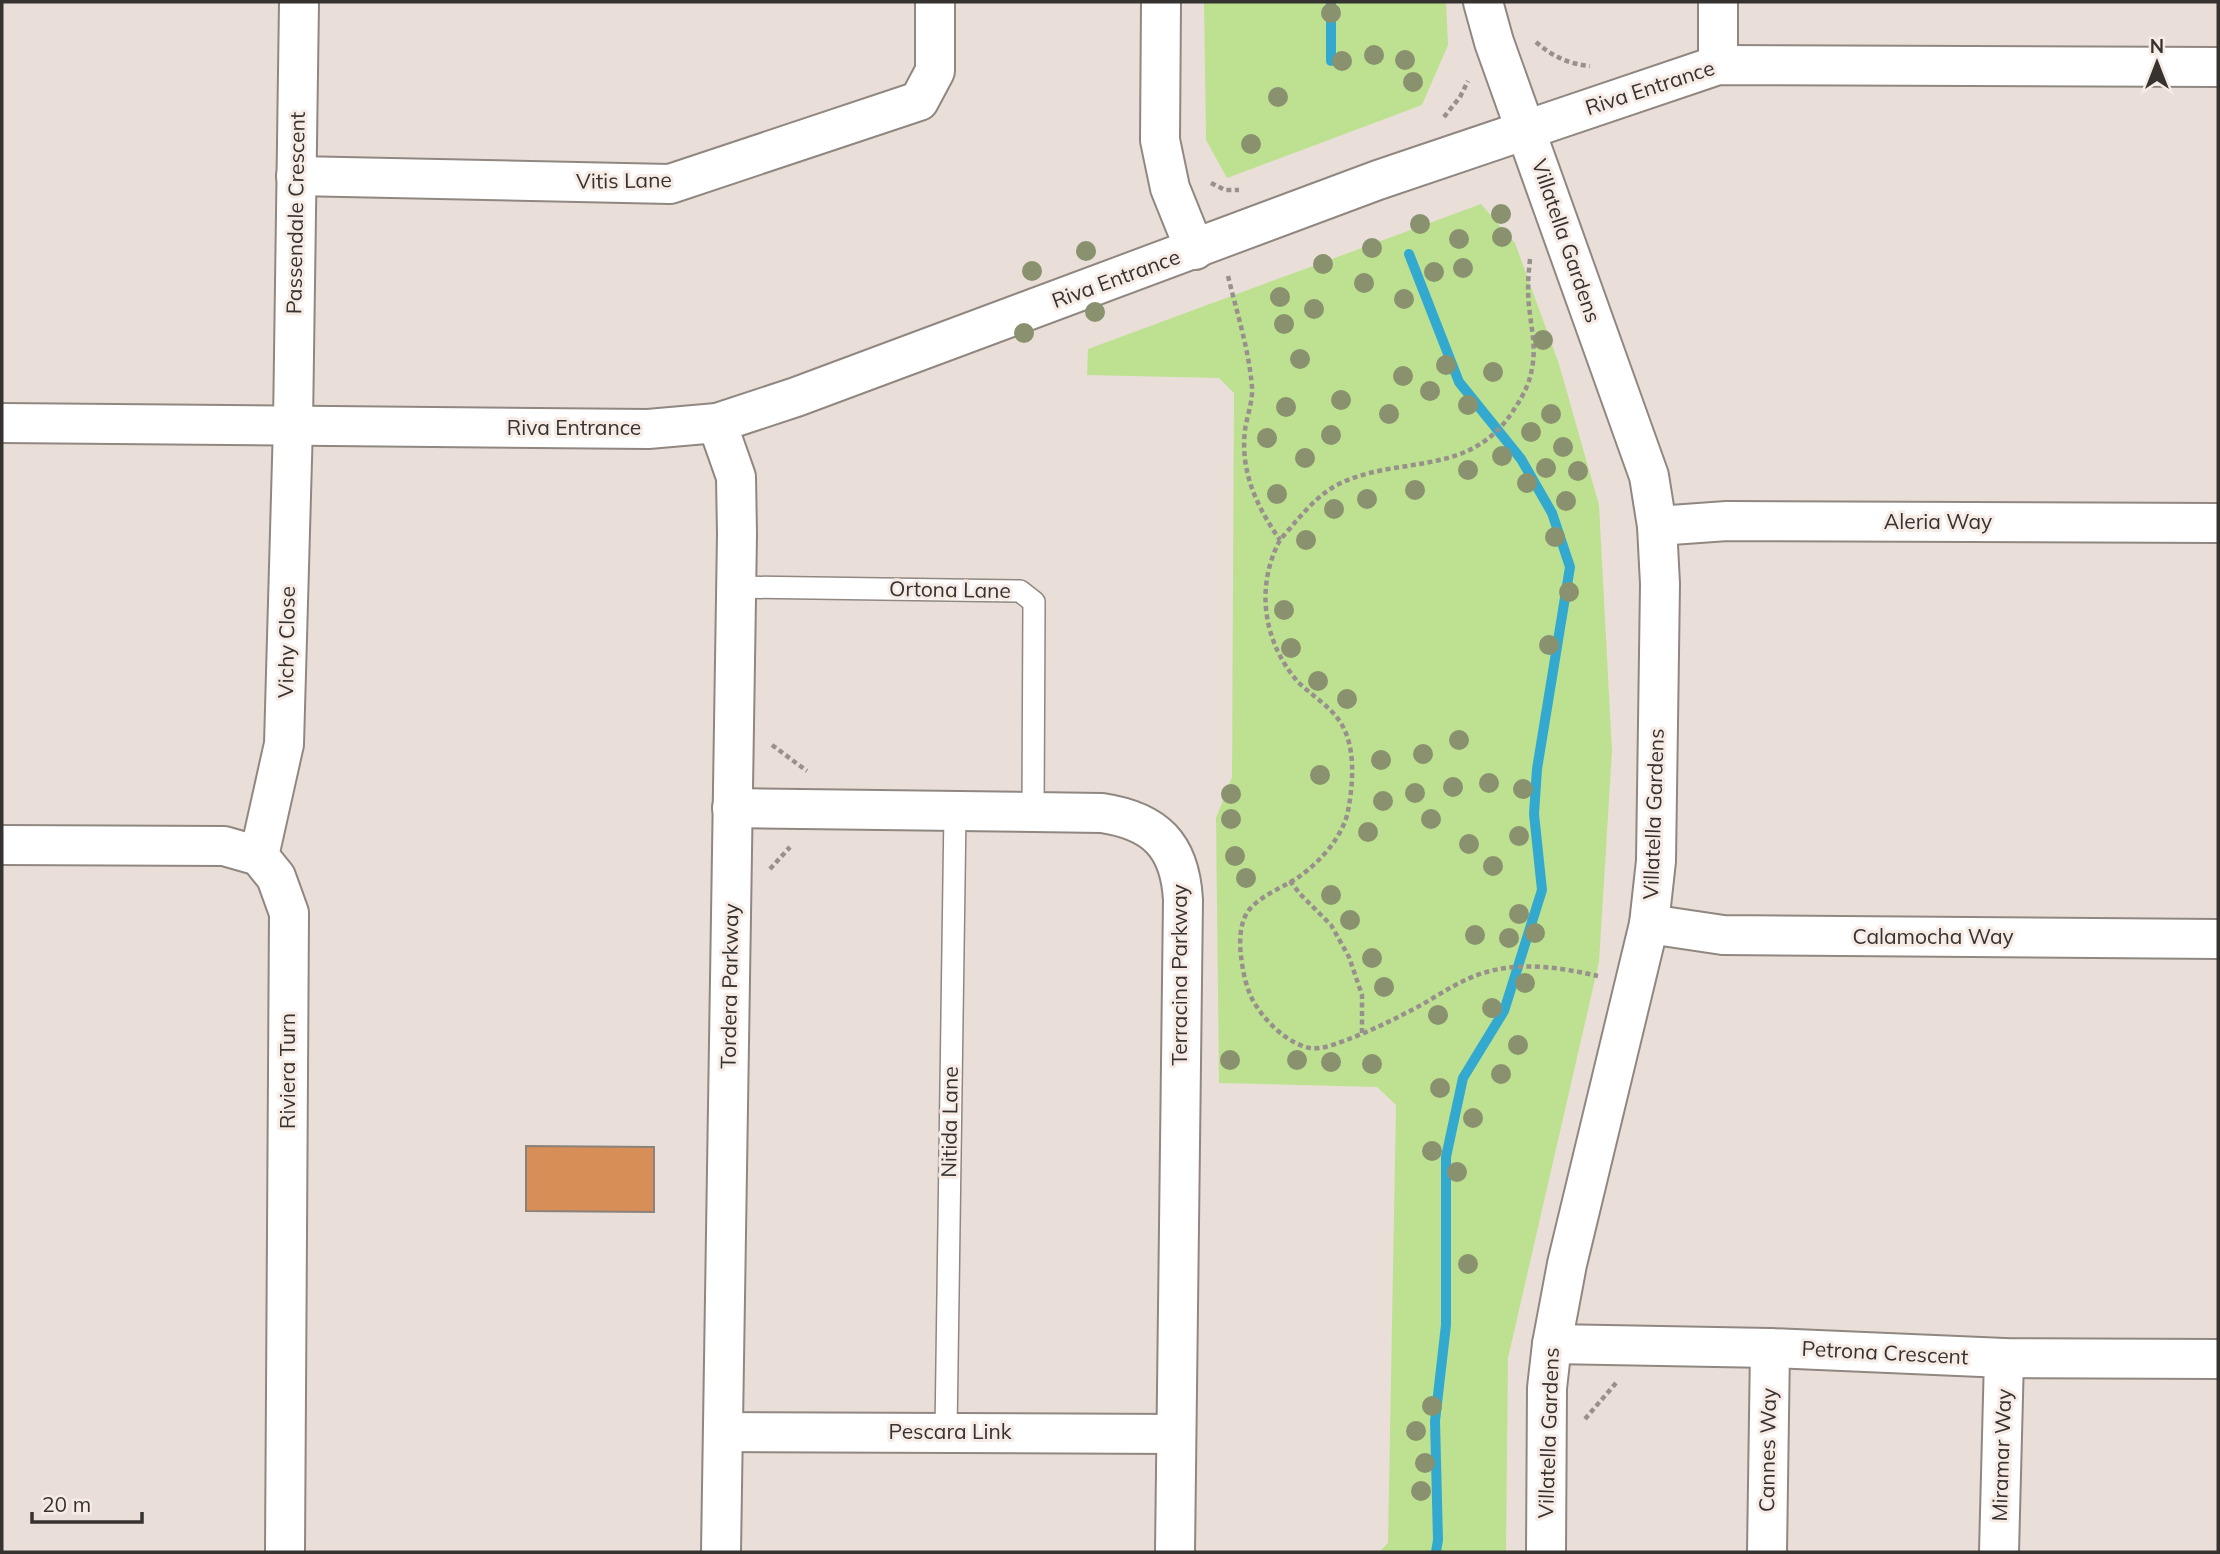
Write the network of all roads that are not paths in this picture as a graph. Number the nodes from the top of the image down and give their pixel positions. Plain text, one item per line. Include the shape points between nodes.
1 (299, 2) edge
2 (935, 2) edge
3 (1161, 2) edge
4 (1483, 2) edge
5 (1717, 2) edge
6 (1717, 65) junction
7 (2218, 67) edge
8 (1527, 128) junction
9 (296, 176) junction
10 (1206, 246) junction
11 (717, 422) junction
12 (2, 423) edge
13 (293, 425) junction
14 (2218, 523) edge
15 (1657, 526) junction
16 (736, 587) junction
17 (732, 808) junction
18 (955, 811) junction
19 (1033, 813) junction
20 (2, 845) edge
21 (259, 856) junction
22 (1649, 924) junction
23 (2218, 939) edge
24 (1552, 1344) junction
25 (1770, 1348) junction
26 (2004, 1358) junction
27 (2218, 1359) edge
28 (723, 1432) junction
29 (946, 1432) junction
30 (1176, 1434) junction
31 (285, 1552) edge
32 (721, 1552) edge
33 (1175, 1552) edge
34 (1546, 1552) edge
35 (1767, 1552) edge
36 (1999, 1552) edge

1 - 9 street, Passendale Crescent
2 - 9 street, Vitis Lane via 935,71 919,101 670,184
3 - 10 street via 1160,140 1170,188
4 - 8 street, Villatella Gardens
5 - 6 street
6 - 7 street, Riva Entrance
6 - 8 street, Riva Entrance
8 - 10 street, Riva Entrance
8 - 15 street, Villatella Gardens via 1649,477
9 - 13 street, Passendale Crescent
10 - 11 street, Riva Entrance
11 - 13 street, Riva Entrance via 648,429
11 - 16 street, Tordera Parkway via 736,477
12 - 13 street, Riva Entrance
13 - 21 street, Vichy Close via 284,744
14 - 15 street, Aleria Way via 1727,521
15 - 22 street, Villatella Gardens via 1656,861
16 - 17 street, Tordera Parkway
16 - 19 lane, Ortona Lane via 1020,590 1034,602
17 - 18 street, Terracina Parkway
17 - 28 street, Tordera Parkway
18 - 19 street, Terracina Parkway
18 - 29 lane, Nitida Lane
19 - 30 street, Terracina Parkway via 1102,813 1144,824 1174,857 1182,879
20 - 21 street via 224,846
21 - 31 street, Riviera Turn via 276,877 289,913
22 - 23 street, Calamocha Way via 1723,935
22 - 24 street, Villatella Gardens
24 - 25 street, Petrona Crescent
24 - 34 street, Villatella Gardens via 1547,1388
25 - 26 street, Petrona Crescent
25 - 35 street, Cannes Way
26 - 27 street, Petrona Crescent
26 - 36 street, Miramar Way
28 - 29 street, Pescara Link
28 - 32 street, Tordera Parkway
29 - 30 street, Pescara Link
30 - 33 street, Terracina Parkway

